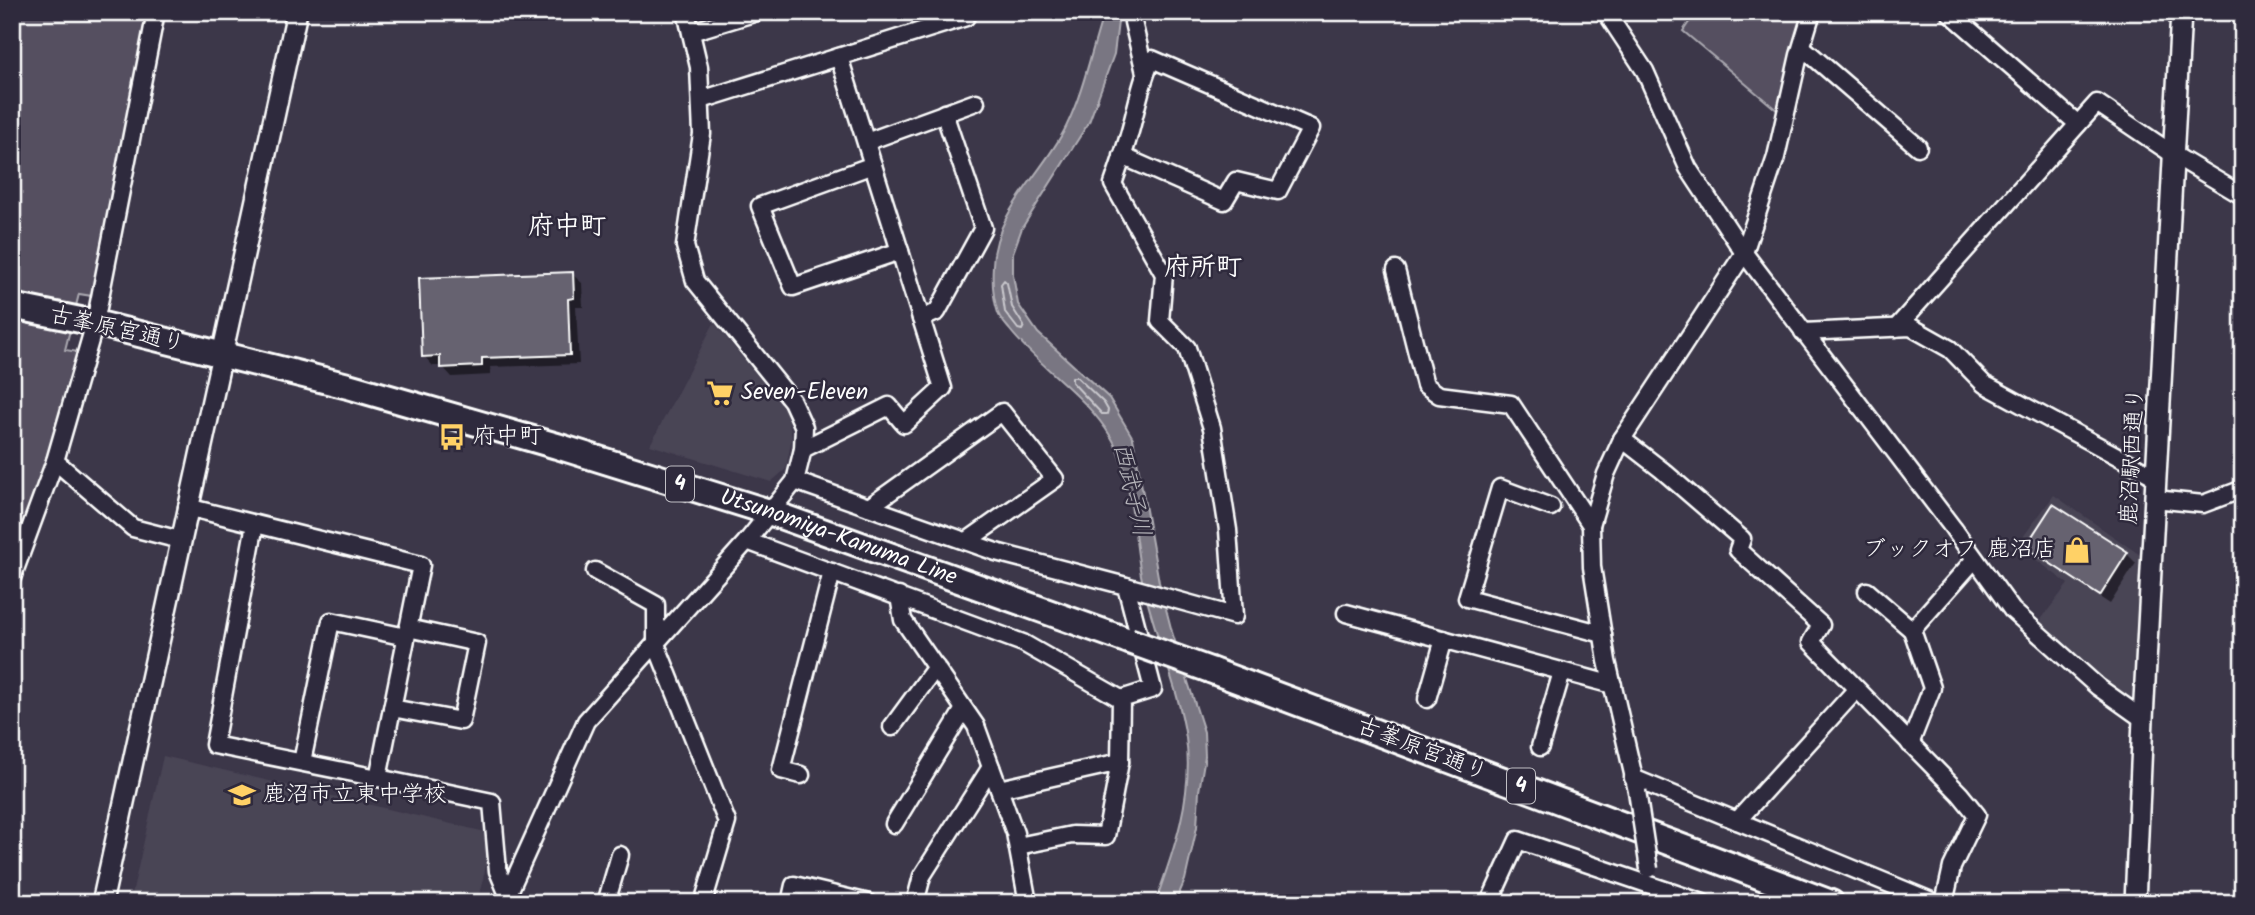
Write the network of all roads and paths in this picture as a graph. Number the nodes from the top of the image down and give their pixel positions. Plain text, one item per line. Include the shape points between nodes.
1 (156, 12) edge
2 (297, 12) edge
3 (687, 12) edge
4 (757, 12) edge
5 (1134, 12) edge
6 (1606, 12) edge
7 (1812, 12) edge
8 (1949, 12) edge
9 (2182, 12) edge
10 (966, 17) dead end
11 (691, 32) junction
12 (1802, 47) junction
13 (839, 57) junction
14 (1145, 73) junction
15 (701, 100) junction
16 (976, 102) dead end
17 (944, 113) junction
18 (2078, 124) junction
19 (866, 142) junction
20 (1918, 147) dead end
21 (2174, 155) junction
22 (1122, 156) junction
23 (873, 165) junction
24 (2243, 196) edge
25 (900, 251) junction
26 (1744, 253) junction
27 (1396, 270) dead end
28 (12, 306) edge
29 (921, 319) junction
30 (91, 323) junction
31 (1896, 328) junction
32 (1803, 332) junction
33 (222, 354) junction
34 (1622, 439) junction
35 (803, 449) junction
36 (55, 461) junction
37 (2156, 477) junction
38 (795, 481) junction
39 (2243, 489) edge
40 (2155, 499) junction
41 (187, 507) junction
42 (870, 507) junction
43 (1551, 507) dead end
44 (769, 512) junction
45 (255, 524) junction
46 (1591, 525) junction
47 (180, 540) junction
48 (747, 541) junction
49 (967, 541) junction
50 (1975, 559) junction
51 (595, 571) dead end
52 (832, 572) junction
53 (12, 578) edge
54 (1126, 586) junction
55 (1867, 591) dead end
56 (899, 596) junction
57 (1346, 613) dead end
58 (1912, 630) junction
59 (407, 633) junction
60 (1603, 634) junction
61 (1444, 639) junction
62 (656, 644) junction
63 (936, 667) junction
64 (1210, 670) joint
65 (1562, 671) junction
66 (1613, 685) junction
67 (1856, 690) junction
68 (1121, 699) junction
69 (1427, 699) dead end
70 (392, 708) junction
71 (964, 709) junction
72 (2143, 719) junction
73 (892, 727) dead end
74 (1910, 744) junction
75 (1540, 747) dead end
76 (302, 762) junction
77 (1119, 762) junction
78 (991, 767) junction
79 (801, 775) dead end
80 (378, 778) junction
81 (1635, 785) junction
82 (999, 789) junction
83 (1737, 821) junction
84 (894, 824) dead end
85 (1018, 846) junction
86 (620, 855) dead end
87 (1653, 886) junction
88 (506, 899) edge
89 (102, 903) edge
90 (606, 903) edge
91 (704, 903) edge
92 (790, 903) edge
93 (869, 903) edge
94 (915, 903) edge
95 (1028, 903) edge
96 (1489, 903) edge
97 (1656, 903) edge
98 (1703, 903) edge
99 (1831, 903) edge
100 (1936, 903) edge
101 (1944, 903) edge
102 (2136, 903) edge

1 - 30 street
2 - 33 street
3 - 11 street
4 - 11 street
5 - 14 street
6 - 26 street via 1645,71 1688,168
7 - 12 street
8 - 18 street
9 - 21 street, 鹿沼駅西通り
10 - 13 street
11 - 15 street
12 - 20 street
12 - 26 street via 1776,157
13 - 15 street
13 - 19 street
14 - 22 street
14 - 22 street via 1152,59 1311,128 1278,191 1236,181 1224,201
15 - 35 street via 702,134 685,246 695,281 792,401 803,427
16 - 17 street
17 - 19 street
17 - 29 street via 983,228 937,312
18 - 21 street via 2097,103
18 - 31 street
19 - 23 street
21 - 24 street
21 - 37 street, 鹿沼駅西通り
22 - 54 street via 1114,184 1164,274 1160,321 1187,348 1213,428 1228,530 1234,616
23 - 25 street
23 - 25 street via 761,206 793,287
25 - 29 street
26 - 32 street
26 - 34 street
27 - 46 street via 1426,385 1439,395 1511,404
28 - 30 main road, 古峯原宮通り / 4
29 - 35 street via 943,388 904,424 889,406
30 - 33 main road, 古峯原宮通り / 4
30 - 36 street
31 - 32 street
31 - 37 street via 1911,327 1950,349 1984,384
32 - 50 street
33 - 41 street
33 - 44 main road, Utsunomiya-Kanuma Line / 4 via 458,417
34 - 46 street
34 - 67 street via 1742,539 1738,550 1821,625 1811,642
35 - 38 street
36 - 47 street via 133,528
36 - 53 street
37 - 40 street, 鹿沼駅西通り
38 - 42 street
38 - 44 street
39 - 40 street via 2203,504
40 - 72 street, 鹿沼駅西通り
41 - 45 street
41 - 47 street
42 - 49 street
42 - 49 street via 1002,412 1055,479
43 - 60 street via 1500,488 1467,598
44 - 48 street
44 - 64 main road, Utsunomiya-Kanuma Line / 4, bridge
45 - 59 street via 421,565
45 - 76 street via 214,745
46 - 60 street via 1592,567
47 - 89 street
48 - 52 street
48 - 62 street
49 - 54 street
50 - 58 street
50 - 72 street via 2012,610 2098,688
51 - 62 street via 656,605
52 - 56 street
52 - 79 street via 781,771
54 - 68 street via 1153,689
55 - 58 street
56 - 63 street via 903,620
56 - 68 street via 1023,643
57 - 61 street
58 - 74 street via 1932,688
59 - 70 street
59 - 70 street via 477,643 461,721
59 - 76 street via 331,621
60 - 66 street
61 - 65 street
61 - 69 street
62 - 88 street via 586,721
62 - 91 street via 727,822
63 - 71 street
63 - 73 street
64 - 99 main road, 古峯原宮通り / 4
65 - 66 street
65 - 75 street
66 - 81 street
67 - 74 street
67 - 83 street
68 - 77 street
70 - 80 street
71 - 78 street via 976,726
71 - 84 street
72 - 102 street, 鹿沼駅西通り
74 - 101 street via 1977,815 1952,867
76 - 80 street
77 - 82 street
77 - 85 street via 1106,836 1072,835
78 - 82 street
78 - 94 street via 922,876
80 - 88 street via 492,802 498,871
81 - 83 street
81 - 87 street, bridge
82 - 85 street
83 - 100 street
85 - 95 street
86 - 90 street
87 - 96 street via 1518,840
87 - 97 street
87 - 98 street
92 - 93 street via 794,885

